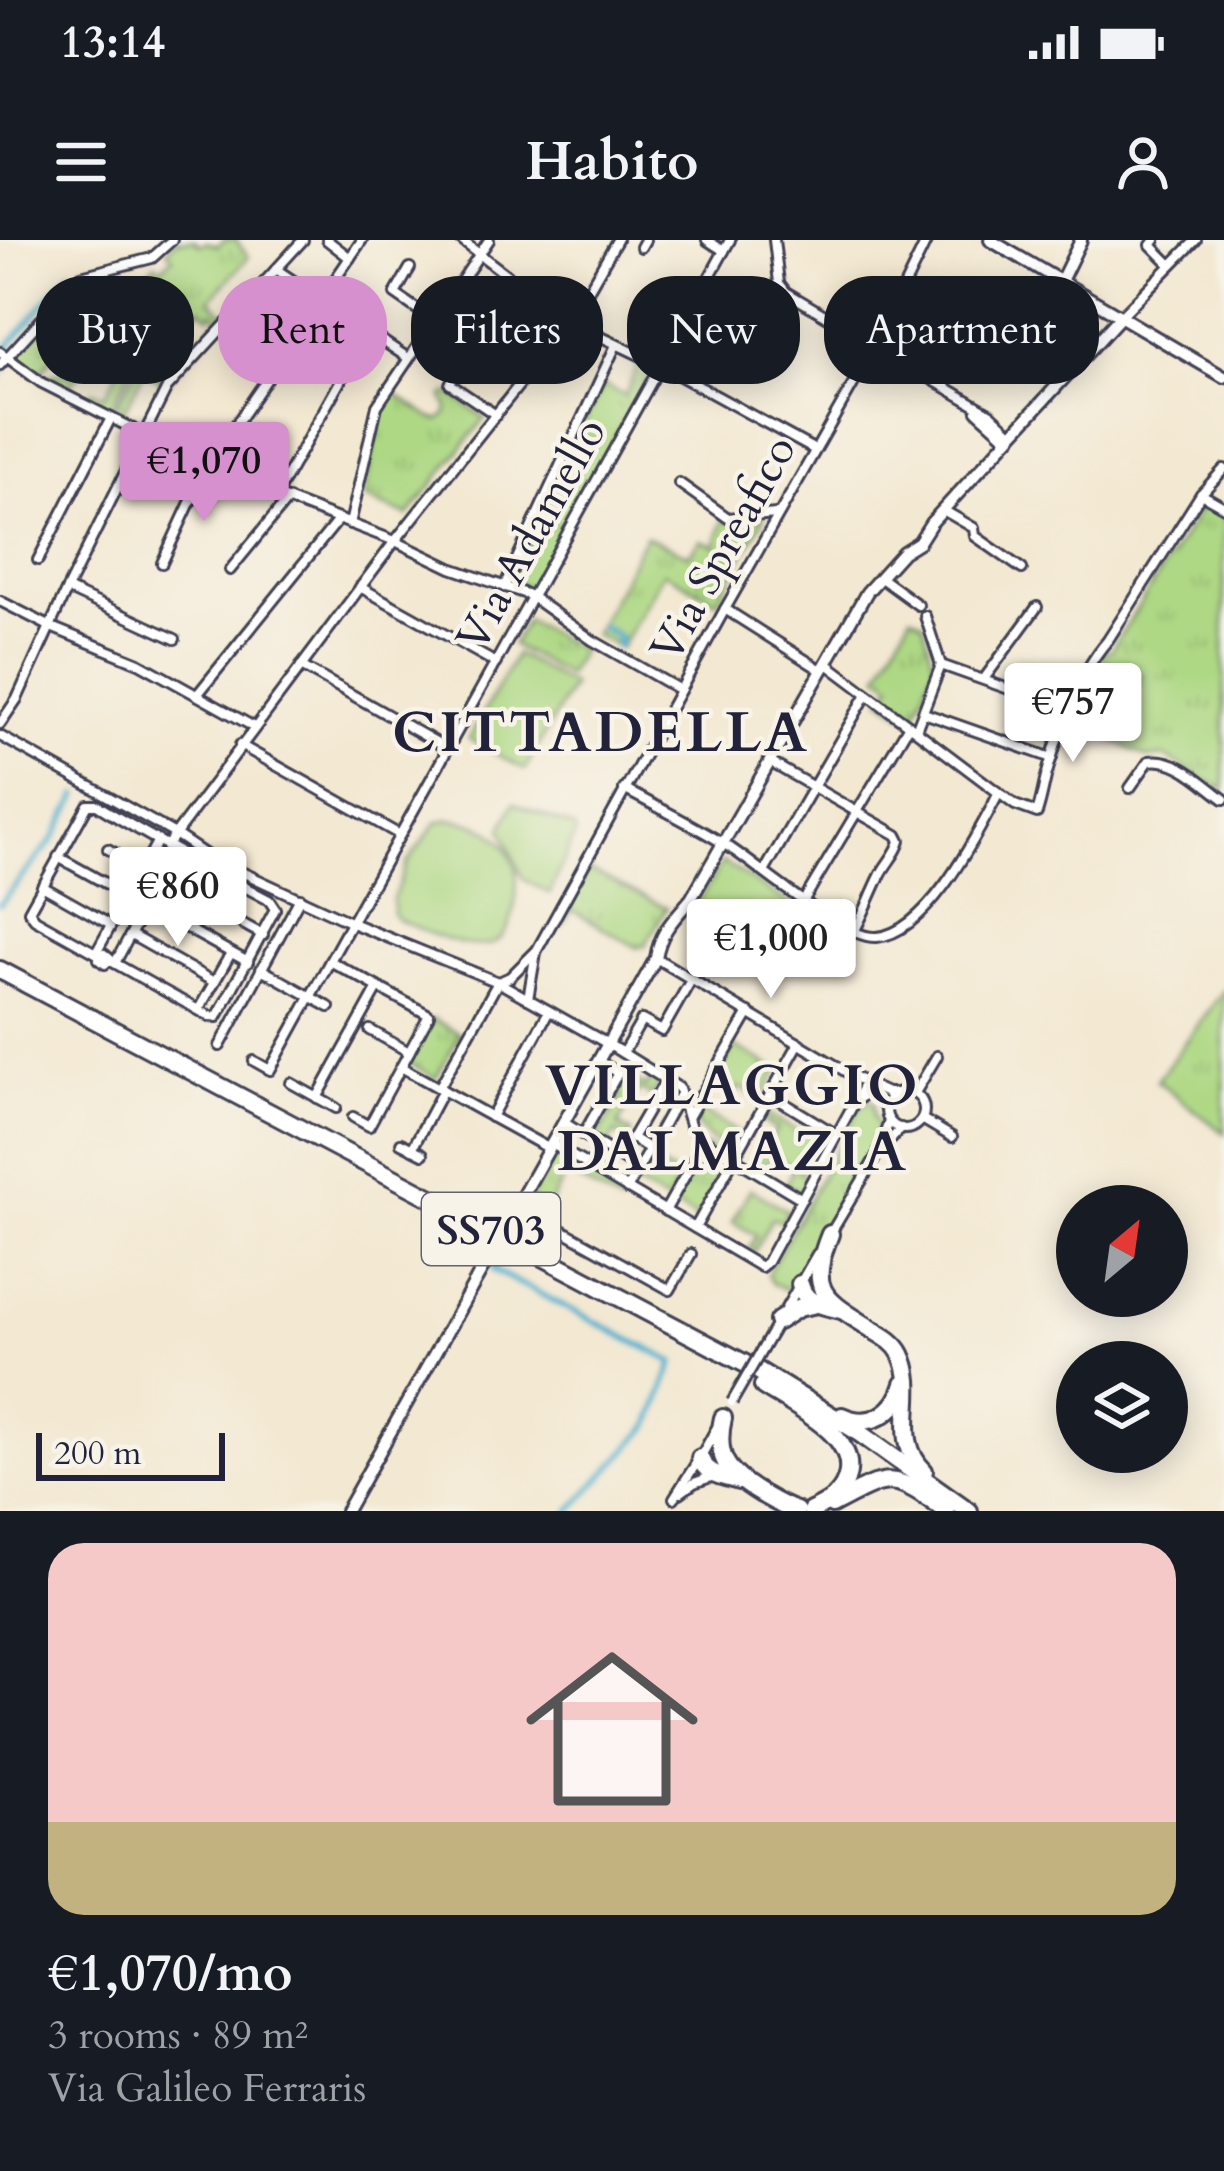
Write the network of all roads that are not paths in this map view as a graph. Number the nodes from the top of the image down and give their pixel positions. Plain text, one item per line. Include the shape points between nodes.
1 (172, 240) edge
2 (303, 240) edge
3 (327, 240) edge
4 (362, 240) edge
5 (461, 240) edge
6 (489, 240) edge
7 (617, 240) edge
8 (706, 240) edge
9 (730, 240) edge
10 (774, 240) edge
11 (926, 240) edge
12 (990, 240) edge
13 (1081, 240) edge
14 (1155, 240) edge
15 (1196, 240) edge
16 (724, 251) junction
17 (481, 255) junction
18 (350, 258) junction
19 (1171, 265) junction
20 (410, 268) dead end
21 (276, 269) junction
22 (270, 276) edge
23 (286, 276) edge
24 (338, 276) edge
25 (466, 276) edge
26 (510, 276) edge
27 (597, 276) edge
28 (711, 276) edge
29 (909, 276) edge
30 (1052, 276) edge
31 (1063, 276) edge
32 (1099, 304) edge
33 (411, 305) edge
34 (824, 314) edge
35 (1120, 316) junction
36 (218, 333) edge
37 (603, 338) edge
38 (387, 344) edge
39 (616, 345) junction
40 (627, 350) edge
41 (411, 354) edge
42 (3, 358) edge
43 (408, 358) junction
44 (1224, 377) edge
45 (264, 384) edge
46 (339, 384) edge
47 (450, 384) edge
48 (521, 384) edge
49 (652, 384) edge
50 (694, 384) edge
51 (853, 384) edge
52 (939, 384) edge
53 (496, 415) junction
54 (111, 418) junction
55 (1010, 436) junction
56 (142, 439) junction
57 (815, 451) junction
58 (206, 468) junction
59 (1224, 469) edge
60 (679, 483) dead end
61 (1201, 494) junction
62 (276, 495) junction
63 (288, 500) junction
64 (1224, 507) edge
65 (943, 510) junction
66 (779, 514) junction
67 (339, 519) junction
68 (350, 524) junction
69 (395, 541) junction
70 (38, 560) dead end
71 (162, 563) dead end
72 (1022, 569) dead end
73 (230, 570) dead end
74 (880, 578) junction
75 (504, 586) junction
76 (360, 587) junction
77 (67, 590) junction
78 (533, 596) junction
79 (0, 602) edge
80 (918, 605) dead end
81 (1037, 607) dead end
82 (725, 609) junction
83 (925, 616) dead end
84 (51, 626) junction
85 (175, 639) dead end
86 (496, 663) junction
87 (941, 664) junction
88 (301, 666) junction
89 (823, 666) junction
90 (984, 680) junction
91 (680, 690) junction
92 (867, 694) junction
93 (197, 695) junction
94 (1070, 708) junction
95 (923, 713) junction
96 (0, 724) edge
97 (254, 727) junction
98 (912, 728) junction
99 (0, 736) edge
100 (240, 745) junction
101 (448, 749) junction
102 (1052, 758) junction
103 (768, 761) junction
104 (813, 787) junction
105 (1130, 788) dead end
106 (625, 789) junction
107 (999, 793) junction
108 (1224, 800) edge
109 (858, 813) junction
110 (175, 834) junction
111 (400, 835) junction
112 (722, 843) junction
113 (166, 847) junction
114 (109, 849) dead end
115 (58, 857) junction
116 (142, 868) junction
117 (764, 872) junction
118 (161, 879) junction
119 (42, 886) junction
120 (127, 896) junction
121 (300, 898) junction
122 (804, 901) junction
123 (146, 907) junction
124 (352, 923) junction
125 (111, 925) junction
126 (854, 932) junction
127 (262, 934) junction
128 (130, 935) junction
129 (536, 950) junction
130 (231, 953) junction
131 (105, 958) junction
132 (656, 958) junction
133 (330, 961) junction
134 (248, 962) junction
135 (261, 969) junction
136 (0, 970) edge
137 (0, 980) edge
138 (691, 980) junction
139 (214, 982) junction
140 (498, 982) junction
141 (378, 988) junction
142 (310, 996) junction
143 (528, 999) junction
144 (329, 1007) dead end
145 (199, 1010) junction
146 (549, 1011) junction
147 (748, 1013) junction
148 (370, 1030) dead end
149 (799, 1043) junction
150 (608, 1044) junction
151 (220, 1046) dead end
152 (409, 1052) junction
153 (623, 1053) junction
154 (937, 1056) dead end
155 (254, 1061) dead end
156 (598, 1061) junction
157 (401, 1067) junction
158 (667, 1078) junction
159 (291, 1083) dead end
160 (865, 1083) junction
161 (441, 1089) junction
162 (681, 1093) junction
163 (895, 1093) junction
164 (916, 1094) junction
165 (771, 1095) junction
166 (317, 1098) junction
167 (336, 1108) dead end
168 (885, 1108) junction
169 (852, 1109) junction
170 (353, 1117) dead end
171 (491, 1117) junction
172 (688, 1118) junction
173 (922, 1119) junction
174 (889, 1121) junction
175 (563, 1123) junction
176 (901, 1129) junction
177 (583, 1135) junction
178 (837, 1135) junction
179 (952, 1137) dead end
180 (704, 1142) junction
181 (401, 1143) dead end
182 (550, 1146) junction
183 (412, 1148) junction
184 (650, 1149) junction
185 (423, 1154) dead end
186 (876, 1157) junction
187 (735, 1160) junction
188 (639, 1169) junction
189 (627, 1189) junction
190 (802, 1199) junction
191 (518, 1205) junction
192 (665, 1211) junction
193 (695, 1228) junction
194 (830, 1234) junction
195 (691, 1254) dead end
196 (800, 1284) junction
197 (817, 1304) junction
198 (842, 1310) junction
199 (778, 1321) junction
200 (906, 1371) junction
201 (755, 1375) junction
202 (727, 1410) junction
203 (699, 1460) junction
204 (711, 1478) dead end
205 (745, 1484) junction
206 (346, 1511) edge
207 (796, 1511) edge
208 (813, 1511) edge
209 (950, 1511) edge
210 (973, 1511) edge

1 - 42 street via 152,258 81,276
2 - 21 street
3 - 18 street
4 - 18 street
5 - 17 street
6 - 17 street
7 - 27 street
8 - 16 street
9 - 16 street, Via Adamello
10 - 34 street via 779,283
11 - 29 street, Via Spreafico
12 - 30 street
13 - 31 street
14 - 19 street via 1151,245
15 - 19 street
16 - 28 street, Via Adamello
17 - 25 street
17 - 26 street
18 - 24 street
19 - 35 street
20 - 33 street via 395,294
21 - 22 street
21 - 23 street
32 - 35 street
35 - 44 street
35 - 55 street
36 - 56 street via 167,388
37 - 39 street
38 - 43 street
39 - 40 street
39 - 75 street
41 - 43 street
42 - 54 street
43 - 68 street via 376,406
45 - 58 street
46 - 62 street
47 - 53 street
48 - 53 street
49 - 78 street, Via Adamello
50 - 57 street
51 - 57 street, Via Spreafico
52 - 55 street
53 - 69 street
54 - 56 street
54 - 70 street
55 - 65 street
56 - 58 street
56 - 77 street
57 - 66 street, Via Spreafico
58 - 62 street
58 - 71 street
59 - 61 street
60 - 66 street via 728,518
61 - 64 street
61 - 94 street via 1093,657
62 - 63 street
63 - 67 street
63 - 73 street
65 - 72 street
65 - 74 street
66 - 82 street, Via Spreafico
67 - 68 street
67 - 93 street
68 - 69 street
69 - 75 street
69 - 76 street
74 - 80 street
74 - 89 street
75 - 78 street
76 - 86 street
76 - 88 street
77 - 84 street
77 - 85 street
78 - 86 street, Via Adamello
78 - 91 street
79 - 84 street
81 - 90 street
82 - 89 street
82 - 91 street, Via Spreafico
83 - 87 street
84 - 93 street
84 - 96 street
86 - 101 street, Via Adamello
87 - 90 street
87 - 95 street
88 - 97 street
88 - 101 street
89 - 92 street
89 - 103 street
90 - 94 street
91 - 106 street, Via Spreafico
92 - 98 street
92 - 104 street
93 - 97 street
94 - 102 street
95 - 98 street
95 - 102 street
97 - 100 street
98 - 107 street
98 - 109 street
99 - 110 street
100 - 110 street
100 - 111 street
101 - 111 street, Via Adamello
102 - 107 street via 1039,812
103 - 104 street
103 - 112 street
104 - 109 street
104 - 117 street
105 - 108 street via 1149,761 1162,759
106 - 112 street
106 - 129 street, Via Spreafico
107 - 126 street via 925,908 885,936
109 - 122 street
109 - 126 street via 897,835 900,845
110 - 113 street
110 - 121 street
111 - 124 street, Via Adamello
112 - 117 street
112 - 132 street via 666,926
113 - 115 street via 92,804
113 - 116 street
113 - 118 street
113 - 127 street via 273,904
114 - 116 street
115 - 119 street
115 - 120 street
116 - 120 street
117 - 122 street
118 - 123 street
118 - 127 street
119 - 125 street
119 - 131 street via 31,916
120 - 123 street
120 - 125 street
121 - 124 street
121 - 135 street
122 - 126 street
123 - 128 street
123 - 130 street
124 - 133 street, Via Adamello
124 - 140 street
125 - 131 street
127 - 134 street
128 - 131 street
128 - 139 street
129 - 140 street, Via Spreafico
129 - 143 street, Via Spreafico
130 - 134 street
130 - 139 street
131 - 145 street
132 - 138 street
132 - 150 street
133 - 141 street
133 - 142 street, Via Adamello
134 - 145 street via 217,1017
135 - 142 street
135 - 151 street
136 - 201 highway, SS703
137 - 201 highway, SS703
138 - 147 street
138 - 153 street via 662,1031 642,1020
139 - 145 street
140 - 143 street
140 - 161 street
141 - 152 street via 429,1015
141 - 166 street
142 - 144 street
142 - 155 street, Via Adamello via 269,1070
143 - 146 street
146 - 150 street
146 - 171 street
147 - 149 street
147 - 172 street
148 - 152 street
149 - 160 street
149 - 165 street
150 - 153 street
150 - 156 street
152 - 157 street
153 - 158 street
154 - 164 street
156 - 175 street
156 - 177 street via 617,1073
157 - 161 street
157 - 170 street via 369,1126
158 - 162 street
158 - 184 street via 632,1138
159 - 166 street
160 - 163 street
160 - 169 street
161 - 171 street
161 - 183 street
162 - 172 street
162 - 184 street
163 - 164 street
163 - 168 street
164 - 173 street
165 - 178 street
165 - 187 street
166 - 167 street
168 - 169 street via 867,1094
168 - 174 street
169 - 178 street
171 - 182 street
172 - 180 street
173 - 176 street
173 - 179 street
174 - 176 street
174 - 186 street
175 - 177 street
175 - 182 street
176 - 186 street
177 - 188 street
178 - 190 street
180 - 187 street
180 - 192 street
181 - 183 street
182 - 189 street
182 - 191 street
183 - 185 street
184 - 188 street
186 - 194 street
187 - 190 street
187 - 193 street
188 - 189 street
189 - 192 street
190 - 193 street via 761,1267
191 - 195 street via 670,1290
191 - 206 street, bridge
192 - 193 street
194 - 196 street
194 - 198 highway via 820,1281
196 - 197 highway
196 - 199 street
197 - 198 highway
197 - 199 highway
198 - 200 highway via 896,1346
199 - 202 street, bridge
200 - 201 highway, SS703 via 892,1408 862,1421
200 - 210 highway, SS703 via 911,1456
201 - 208 highway, SS703 via 844,1446 844,1485
201 - 209 highway, SS703
201 - 210 highway, SS703 via 855,1430
202 - 203 street
202 - 205 highway via 720,1450
203 - 204 street via 674,1498
203 - 205 highway via 712,1474
205 - 207 highway
208 - 209 highway, SS703 via 887,1480

